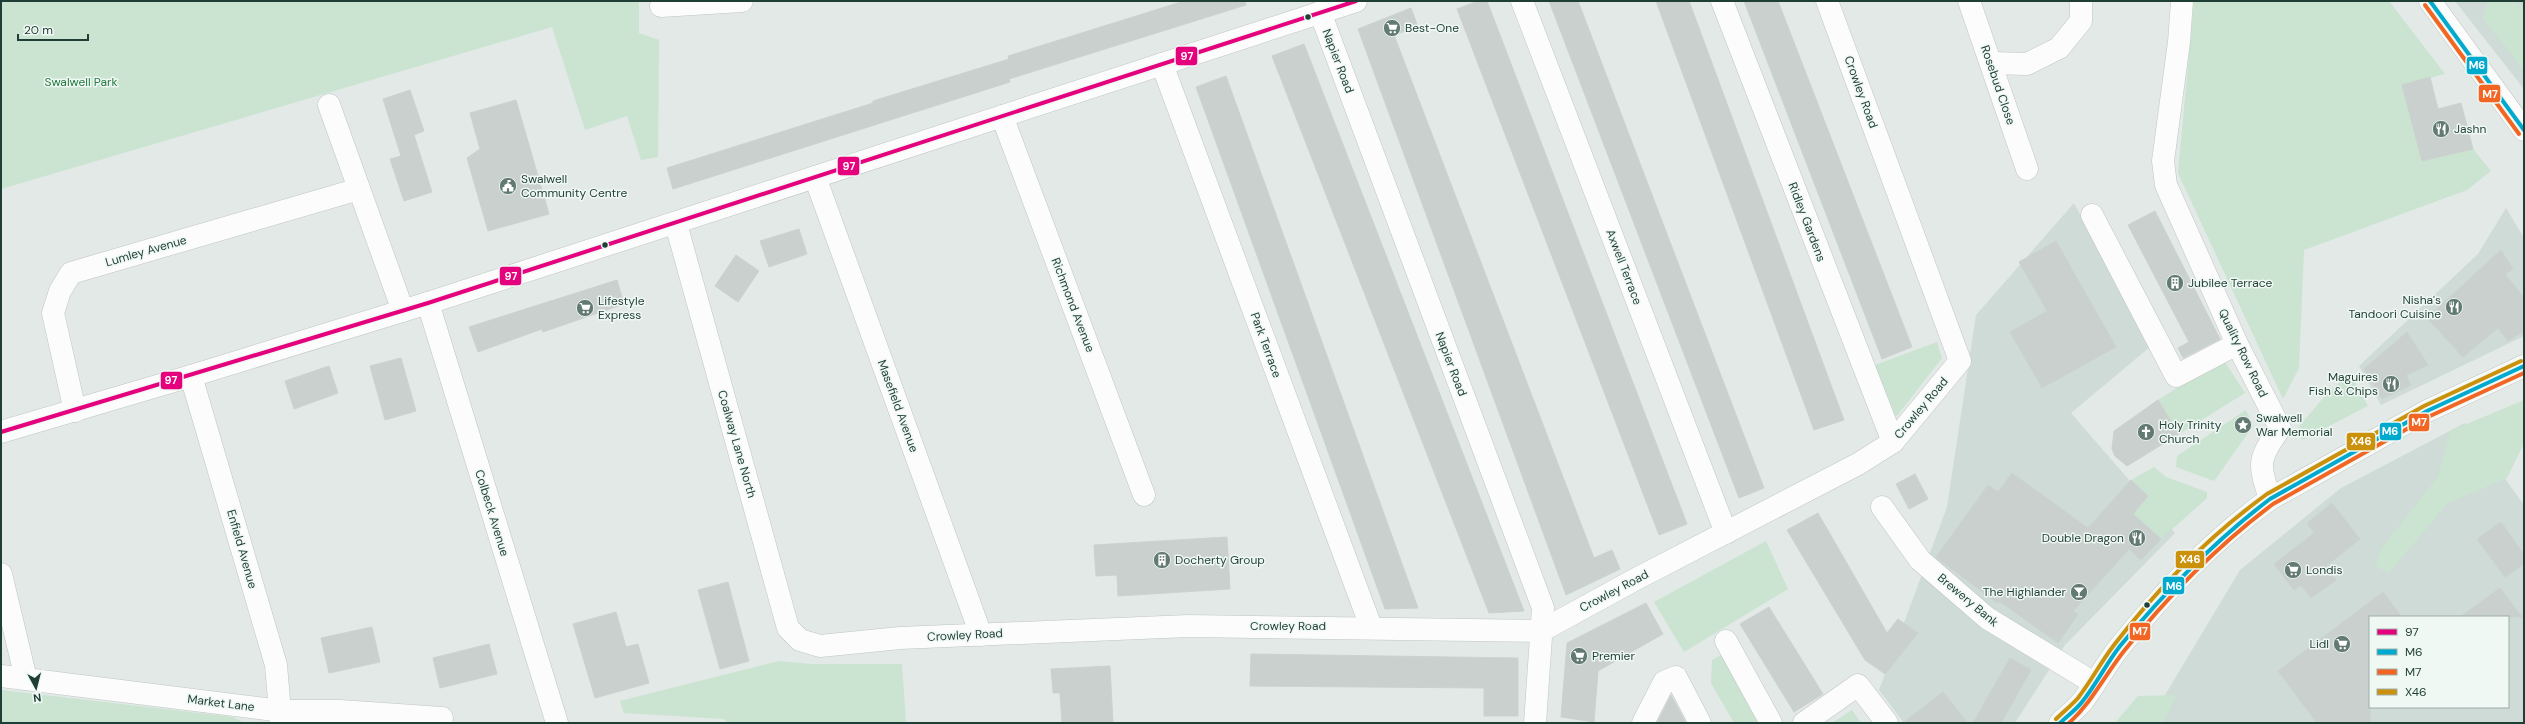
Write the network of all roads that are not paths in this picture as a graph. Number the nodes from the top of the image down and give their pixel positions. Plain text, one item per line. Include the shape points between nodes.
1 (742, 1) edge
2 (1522, 1) edge
3 (1722, 1) edge
4 (1827, 1) edge
5 (1969, 1) edge
6 (2081, 1) edge
7 (2182, 1) edge
8 (2430, 1) edge
9 (1352, 2) edge
10 (660, 6) dead end
11 (1320, 12) junction
12 (1992, 63) junction
13 (1162, 64) junction
14 (329, 105) dead end
15 (1002, 116) junction
16 (2524, 130) edge
17 (2027, 169) dead end
18 (815, 177) junction
19 (359, 189) junction
20 (2092, 215) dead end
21 (676, 224) junction
22 (428, 303) junction
23 (403, 311) junction
24 (2237, 344) junction
25 (2524, 366) edge
26 (191, 376) junction
27 (75, 411) junction
28 (1, 432) edge
29 (1893, 442) junction
30 (1144, 495) dead end
31 (2270, 499) junction
32 (1882, 507) dead end
33 (1726, 533) junction
34 (1, 574) edge
35 (1371, 627) junction
36 (1541, 631) junction
37 (981, 635) junction
38 (1726, 642) dead end
39 (820, 646) joint
40 (1, 676) edge
41 (26, 679) junction
42 (2094, 683) junction
43 (2082, 702) junction
44 (282, 717) edge
45 (442, 718) dead end
46 (557, 723) edge
47 (1535, 723) edge
48 (1643, 723) edge
49 (1700, 723) edge
50 (1771, 723) edge
51 (1804, 723) edge
52 (1887, 723) edge
53 (2060, 723) edge
54 (2076, 723) edge

1 - 10 street
2 - 33 street, Axwell Terrace
3 - 29 street, Ridley Gardens
4 - 29 street, Crowley Road via 1960,361
5 - 12 street, Rosebud Close
6 - 12 street via 2081,21 2058,48 2027,64
7 - 24 street, Quality Row Road via 2163,161 2166,185
8 - 16 street
9 - 11 street
11 - 13 street
11 - 36 street, Napier Road via 1543,608
12 - 17 street, Rosebud Close
13 - 15 street
13 - 35 street, Park Terrace
14 - 19 street
15 - 18 street
15 - 30 street, Richmond Avenue
18 - 21 street
18 - 37 street, Masefield Avenue
19 - 23 street
19 - 27 street, Lumley Avenue via 71,273 60,291 53,313
20 - 24 street via 2176,376
21 - 22 street
21 - 39 street, Coalway Lane North via 788,628 800,640
22 - 23 street
22 - 46 street, Colbeck Avenue
23 - 26 street
24 - 31 street, Quality Row Road via 2280,428 2264,452 2260,469
25 - 31 street via 2427,411
26 - 27 street
26 - 44 street, Enfield Avenue via 276,665
27 - 28 street
29 - 33 street, Crowley Road via 1858,464
31 - 42 street via 2221,537 2181,576 2117,651
32 - 42 street, Brewery Bank via 1920,560 1987,618
33 - 36 street, Crowley Road
34 - 41 street
35 - 36 street, Crowley Road
35 - 37 street, Crowley Road via 1188,626
36 - 47 street, Napier Road
37 - 39 street, Crowley Road via 900,638
38 - 50 street
40 - 41 street, Market Lane
41 - 44 street, Market Lane
42 - 43 street
43 - 53 street
43 - 54 street
44 - 45 street, Market Lane via 340,710
48 - 49 street via 1664,682 1676,677
51 - 52 street via 1858,685

